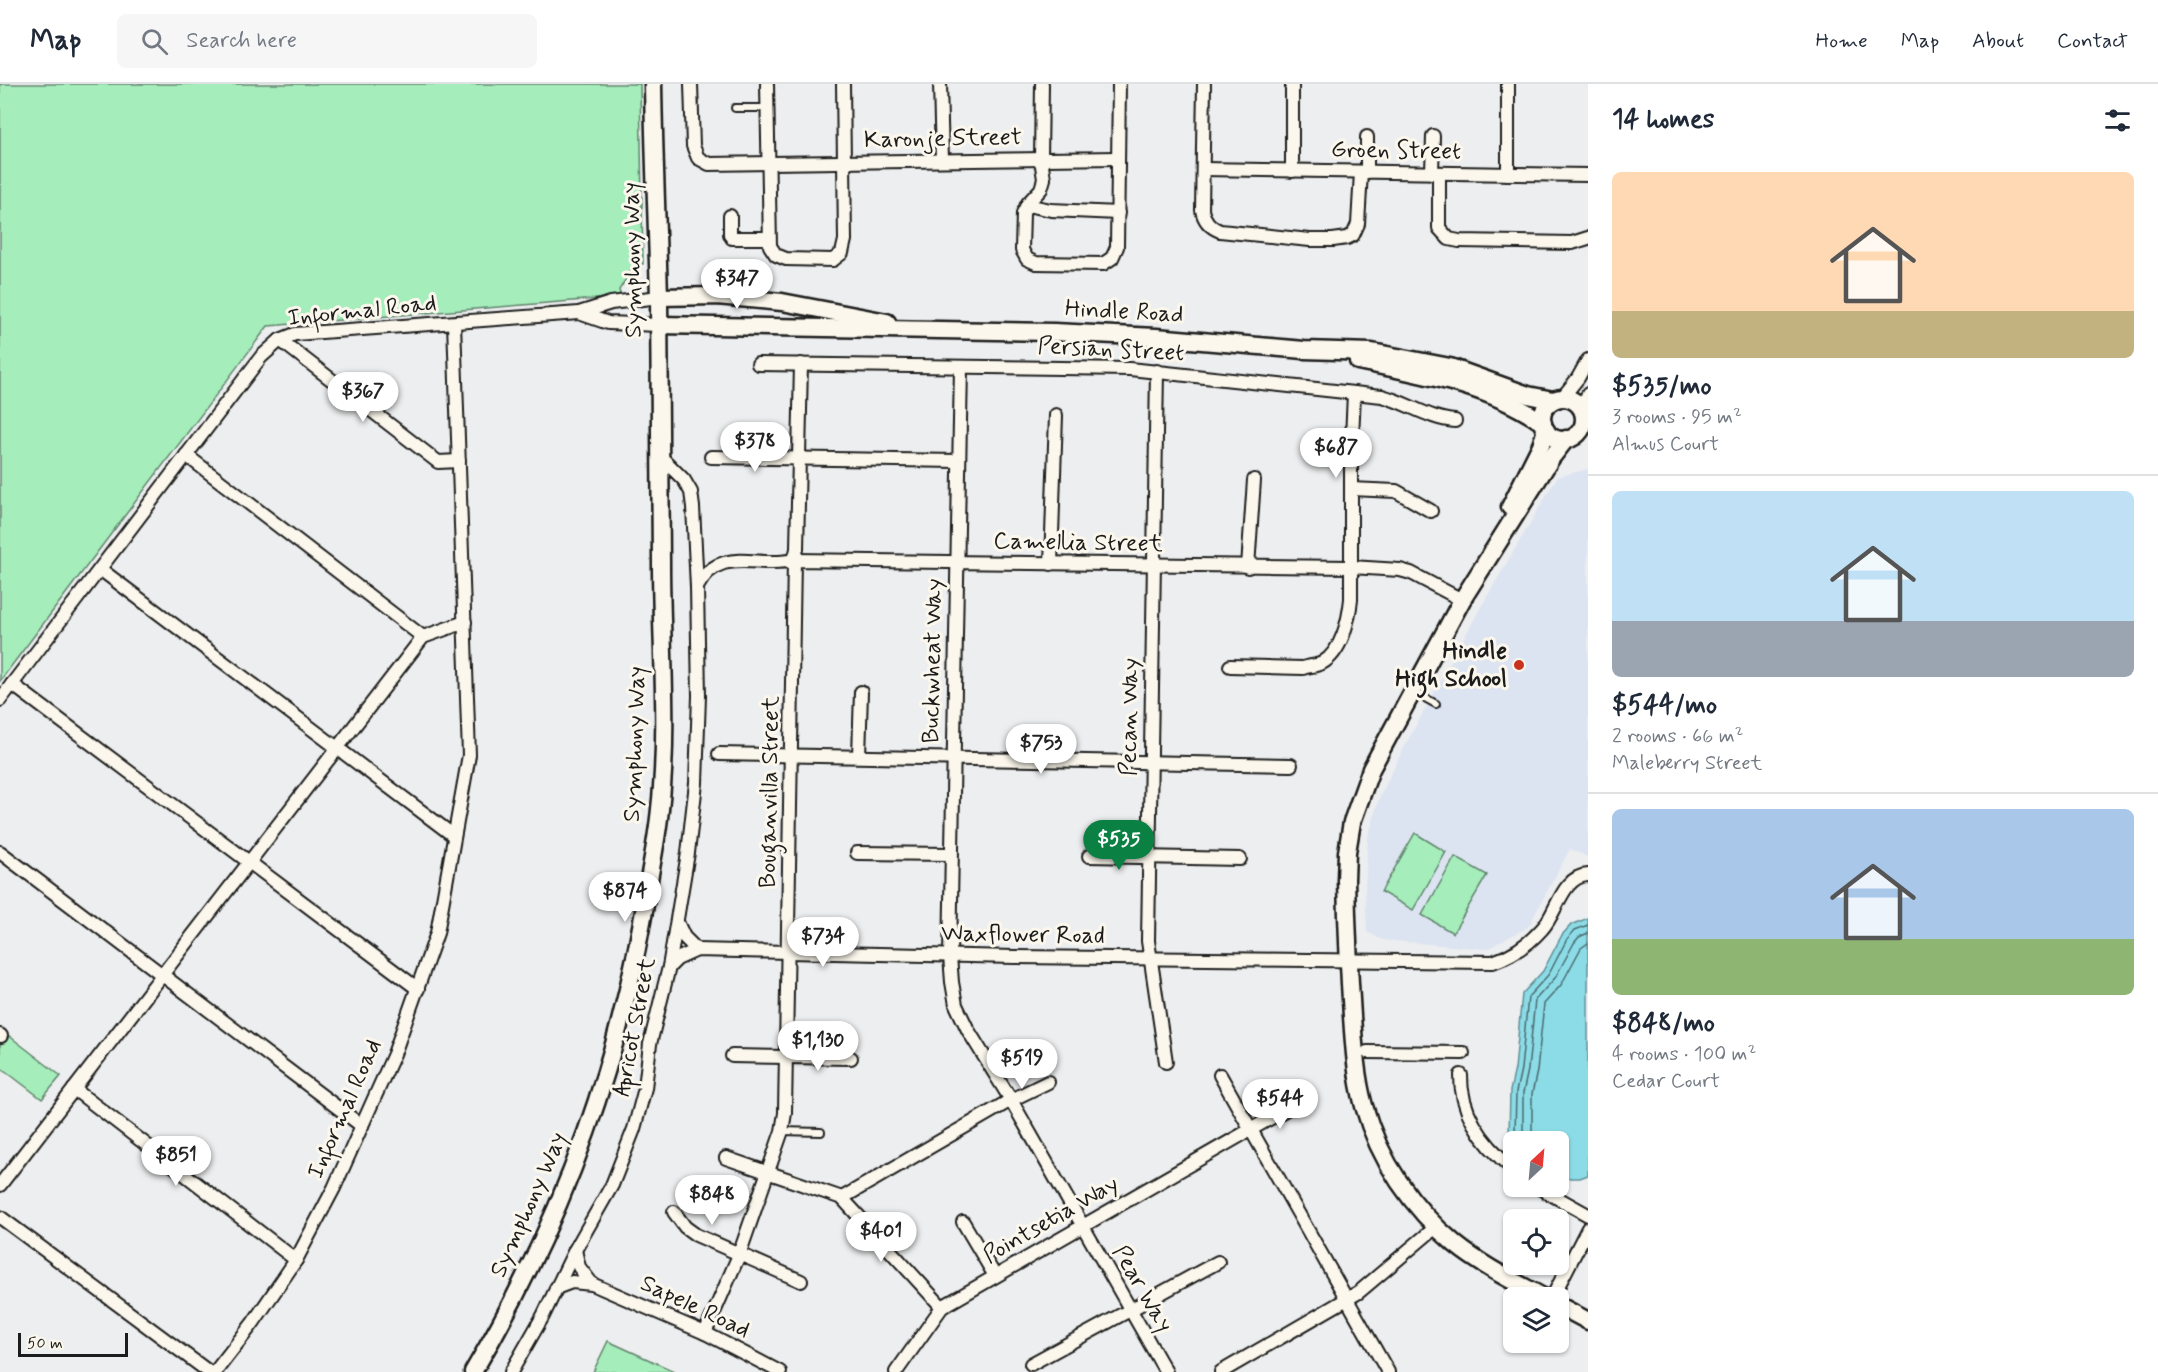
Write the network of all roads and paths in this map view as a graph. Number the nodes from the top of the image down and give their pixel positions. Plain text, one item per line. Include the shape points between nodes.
1 (653, 84) edge
2 (691, 84) edge
3 (766, 84) edge
4 (843, 84) edge
5 (940, 84) edge
6 (1041, 84) edge
7 (1119, 84) edge
8 (1204, 84) edge
9 (1292, 84) edge
10 (1508, 84) edge
11 (735, 108) dead end
12 (767, 108) junction
13 (1433, 136) dead end
14 (1367, 137) dead end
15 (1118, 158) junction
16 (1041, 159) junction
17 (942, 160) junction
18 (845, 162) junction
19 (767, 163) junction
20 (1203, 169) junction
21 (1292, 171) junction
22 (1364, 172) junction
23 (1435, 173) junction
24 (1508, 174) junction
25 (1588, 175) edge
26 (1027, 205) junction
27 (1118, 213) junction
28 (730, 216) dead end
29 (769, 238) junction
30 (1588, 238) edge
31 (659, 297) junction
32 (579, 313) junction
33 (454, 323) junction
34 (659, 325) junction
35 (942, 330) junction
36 (280, 340) junction
37 (1304, 350) junction
38 (1588, 360) edge
39 (758, 364) dead end
40 (801, 364) junction
41 (961, 367) junction
42 (1157, 371) junction
43 (1354, 393) junction
44 (1558, 399) junction
45 (1586, 410) edge
46 (1056, 415) dead end
47 (1455, 422) dead end
48 (1544, 426) junction
49 (1576, 441) edge
50 (186, 455) junction
51 (661, 457) junction
52 (711, 457) dead end
53 (799, 458) junction
54 (459, 460) junction
55 (958, 461) junction
56 (1254, 480) dead end
57 (1351, 489) junction
58 (1431, 511) dead end
59 (794, 561) junction
60 (956, 562) junction
61 (1051, 564) junction
62 (1154, 565) junction
63 (1248, 567) junction
64 (1351, 567) junction
65 (100, 569) junction
66 (1474, 581) junction
67 (697, 587) junction
68 (1462, 600) junction
69 (465, 622) junction
70 (423, 637) junction
71 (1230, 666) dead end
72 (12, 684) junction
73 (1413, 691) junction
74 (861, 692) dead end
75 (0, 700) edge
76 (1436, 704) dead end
77 (337, 748) junction
78 (719, 754) dead end
79 (792, 755) junction
80 (858, 756) junction
81 (953, 758) junction
82 (1150, 762) junction
83 (1291, 765) dead end
84 (454, 836) junction
85 (0, 852) edge
86 (857, 853) dead end
87 (951, 855) junction
88 (1089, 856) dead end
89 (1149, 857) junction
90 (1240, 859) dead end
91 (249, 862) junction
92 (1588, 875) edge
93 (677, 922) junction
94 (697, 950) junction
95 (789, 952) junction
96 (950, 956) junction
97 (1150, 957) junction
98 (1349, 961) junction
99 (669, 967) junction
100 (162, 975) junction
101 (418, 989) junction
102 (1367, 1052) dead end
103 (1463, 1053) dead end
104 (732, 1056) dead end
105 (786, 1057) junction
106 (850, 1058) dead end
107 (1166, 1062) dead end
108 (1220, 1075) dead end
109 (1461, 1075) dead end
110 (1048, 1082) dead end
111 (74, 1089) junction
112 (1011, 1100) junction
113 (1297, 1103) dead end
114 (362, 1126) junction
115 (1250, 1129) junction
116 (782, 1131) junction
117 (821, 1132) dead end
118 (726, 1158) dead end
119 (1503, 1161) edge
120 (768, 1171) junction
121 (0, 1185) edge
122 (1556, 1197) edge
123 (842, 1198) junction
124 (674, 1212) dead end
125 (1588, 1215) edge
126 (0, 1217) edge
127 (963, 1222) dead end
128 (1083, 1227) junction
129 (1436, 1227) junction
130 (1588, 1228) edge
131 (574, 1250) junction
132 (739, 1255) junction
133 (296, 1260) junction
134 (1218, 1262) dead end
135 (996, 1276) junction
136 (801, 1281) dead end
137 (592, 1284) junction
138 (1526, 1287) edge
139 (1558, 1287) edge
140 (556, 1288) junction
141 (1347, 1300) junction
142 (942, 1306) junction
143 (1130, 1310) junction
144 (1569, 1311) edge
145 (1588, 1321) edge
146 (705, 1333) junction
147 (1031, 1364) dead end
148 (209, 1372) edge
149 (215, 1372) edge
150 (473, 1372) edge
151 (511, 1372) edge
152 (780, 1372) edge
153 (896, 1372) edge
154 (1166, 1372) edge
155 (1221, 1372) edge
156 (1388, 1372) edge

1 - 31 main road, Symphony Way
2 - 19 street, Karonje Street via 693,146 698,158 709,164
3 - 12 street
4 - 18 street
5 - 17 street
6 - 16 street
7 - 15 street
8 - 20 street
9 - 21 street
10 - 24 street
11 - 12 lane
12 - 19 street
13 - 23 street
14 - 22 street
15 - 16 street, Karonje Street
15 - 27 street
16 - 17 street, Karonje Street
16 - 26 street via 1043,184
17 - 18 street, Karonje Street
18 - 19 street, Karonje Street
18 - 29 street via 845,247 838,257 786,260 772,251
19 - 29 street
20 - 21 street, Groen Street
20 - 22 street via 1203,215 1214,228 1333,240 1347,238 1357,230
21 - 22 street, Groen Street
22 - 23 street, Groen Street
23 - 24 street, Groen Street
23 - 30 street via 1439,228 1449,238 1572,243
24 - 25 street, Groen Street
26 - 27 street
26 - 27 street via 1023,213 1022,250 1036,263 1108,262 1117,247
28 - 29 street via 732,238
31 - 32 street, Informal Road via 611,303
31 - 34 main road, Symphony Way
31 - 35 main road, Hindle Road via 717,296 782,302
32 - 33 street, Informal Road
32 - 34 street, Informal Road via 608,323
33 - 36 street, Informal Road via 295,334
33 - 54 street, Informal Road
34 - 35 main road, Hindle Road
34 - 51 main road, Symphony Way
35 - 37 main road, Hindle Road via 1156,337
36 - 50 street, Informal Road via 261,357
36 - 54 street via 438,462
37 - 44 main road, Hindle Road via 1372,352 1420,360 1538,398
37 - 48 main road, Hindle Road via 1422,374 1495,397 1531,414
38 - 44 street via 1578,378
39 - 40 street, Persian Street
40 - 41 street, Persian Street
40 - 53 street, Bouganvilla Street
41 - 42 street, Persian Street
41 - 55 street, Buckwheat Way
42 - 43 street, Persian Street
42 - 62 street, Pecan Way
43 - 47 street, Persian Street via 1397,400 1432,417
43 - 57 street
44 - 45 main road via 1572,400
44 - 48 main road via 1546,408
45 - 49 main road
46 - 61 street
48 - 49 main road via 1555,438
48 - 66 main road via 1541,445
49 - 66 main road via 1552,457
50 - 65 street, Informal Road
50 - 70 street
51 - 67 street, Apricot Street via 691,492
51 - 150 main road, Symphony Way via 660,808 641,937 609,1066 572,1173 528,1270
52 - 53 street
53 - 55 street
53 - 59 street, Bouganvilla Street
54 - 69 street, Informal Road
55 - 60 street, Buckwheat Way
56 - 63 street
57 - 58 street via 1396,490
57 - 64 street
59 - 60 street, Camellia Street
59 - 67 street, Camellia Street via 723,562 708,572
59 - 79 street, Bouganvilla Street
60 - 61 street, Camellia Street
60 - 81 street, Buckwheat Way
61 - 62 street, Camellia Street
62 - 63 street, Camellia Street
62 - 82 street, Pecan Way
63 - 64 street, Camellia Street
64 - 68 street, Camellia Street via 1411,573
64 - 71 street via 1348,621 1323,662 1303,668
65 - 72 street, Informal Road
65 - 77 street
66 - 68 main road
67 - 93 street, Apricot Street via 696,783
68 - 73 main road
69 - 70 street
69 - 84 street, Informal Road via 469,756
70 - 77 street
72 - 75 street, Informal Road
72 - 91 street
73 - 76 lane
73 - 98 main road via 1371,770 1352,822 1346,880
74 - 80 street
77 - 84 street
77 - 91 street
78 - 79 street
79 - 80 street
79 - 95 street, Bouganvilla Street
80 - 81 street
81 - 82 street
81 - 87 street, Buckwheat Way
82 - 83 street
82 - 89 street, Pecan Way
84 - 101 street, Informal Road via 437,933
85 - 100 street
86 - 87 street
87 - 96 street, Buckwheat Way
88 - 89 street
89 - 90 street
89 - 97 street, Pecan Way
91 - 100 street
91 - 101 street
92 - 98 street, Waxflower Road via 1570,882 1544,928 1506,958 1472,963
93 - 94 street via 684,937
93 - 99 street, Apricot Street
94 - 95 street, Waxflower Road
94 - 99 street
95 - 96 street, Waxflower Road
95 - 105 street, Bouganvilla Street
96 - 97 street, Waxflower Road
96 - 112 street, Buckwheat Way via 956,1005
97 - 98 street, Waxflower Road
97 - 107 street, Pecan Way
98 - 129 main road via 1355,1054 1374,1136 1391,1170
99 - 131 street, Apricot Street via 634,1129 612,1185
100 - 111 street
100 - 114 street
101 - 114 street, Informal Road
102 - 103 street
104 - 105 street
105 - 106 street
105 - 116 street, Bouganvilla Street
108 - 115 street
109 - 119 street via 1468,1116
110 - 112 street
111 - 121 street
111 - 133 street
112 - 123 street
112 - 128 street, Pear Way
113 - 115 street, Pointsetia Way
114 - 133 street, Informal Road
115 - 128 street, Pointsetia Way
115 - 141 street
116 - 117 lane
116 - 120 street, Bouganvilla Street
118 - 120 street
120 - 123 street
120 - 132 street, Bouganvilla Street
122 - 125 street
123 - 142 street
124 - 132 street via 690,1232
126 - 148 street
127 - 135 street
128 - 135 street, Pointsetia Way
128 - 143 street, Pear Way
129 - 138 main road via 1457,1245
129 - 141 street
130 - 139 street
131 - 137 street via 579,1267
131 - 140 street, Apricot Street
132 - 136 street
132 - 146 street, Bouganvilla Street
133 - 149 street, Informal Road
134 - 143 street
135 - 142 street, Pointsetia Way
137 - 140 street, Sapele Road via 572,1282
137 - 146 street, Sapele Road
140 - 151 street, Apricot Street
141 - 155 street
141 - 156 street
142 - 153 street, Pointsetia Way
143 - 147 street
143 - 154 street, Pear Way
144 - 145 main road
146 - 152 street, Sapele Road

